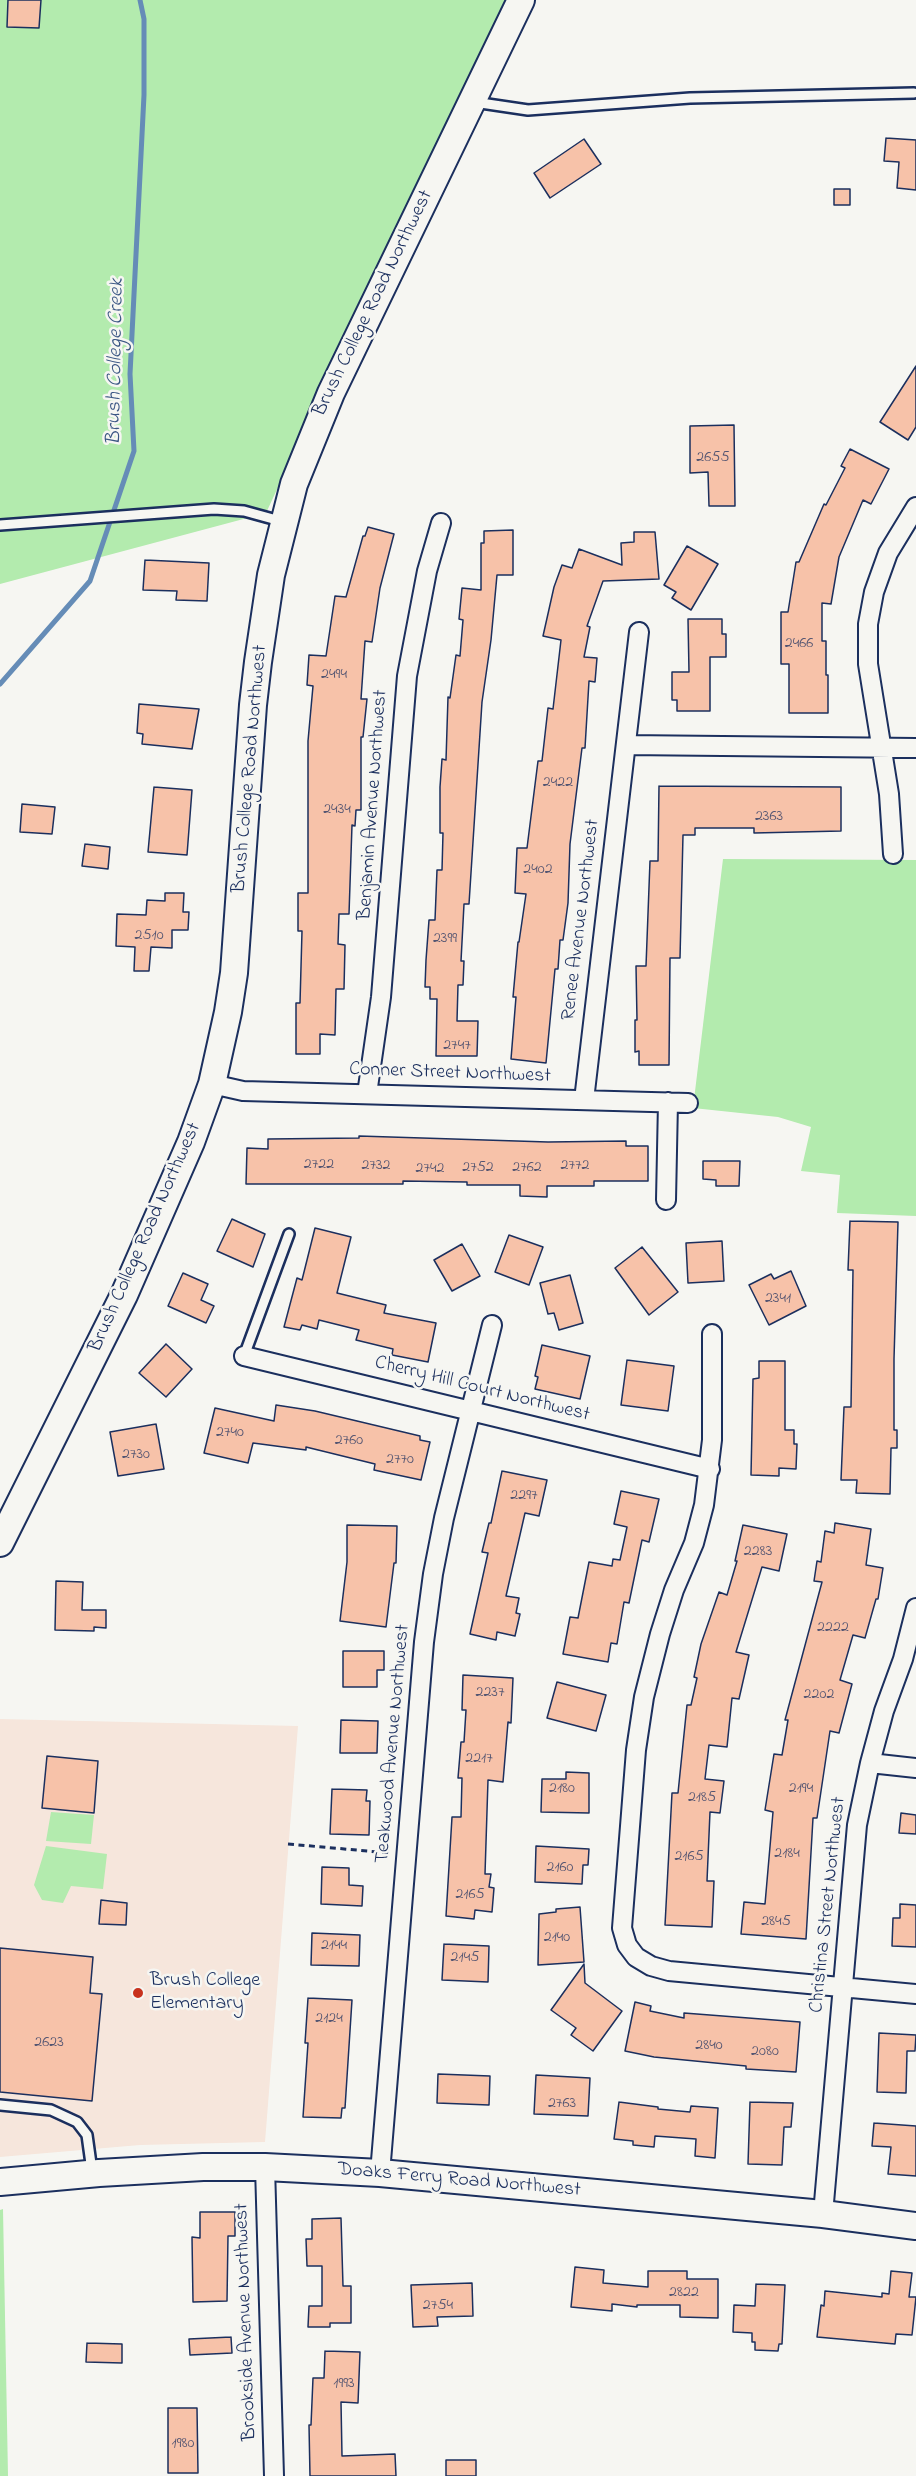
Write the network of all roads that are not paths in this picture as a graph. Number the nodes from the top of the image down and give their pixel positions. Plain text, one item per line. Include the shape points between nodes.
1 (521, 0) edge
2 (914, 93) dead end
3 (471, 102) junction
4 (916, 507) edge
5 (284, 522) junction
6 (441, 524) dead end
7 (0, 525) edge
8 (639, 632) dead end
9 (626, 745) junction
10 (882, 748) junction
11 (916, 748) edge
12 (893, 854) dead end
13 (212, 1084) junction
14 (367, 1094) junction
15 (584, 1100) junction
16 (668, 1102) junction
17 (688, 1103) dead end
18 (666, 1200) dead end
19 (289, 1234) dead end
20 (492, 1325) dead end
21 (712, 1334) dead end
22 (243, 1356) joint
23 (470, 1410) junction
24 (710, 1468) junction
25 (0, 1543) edge
26 (916, 1608) edge
27 (870, 1763) junction
28 (916, 1768) edge
29 (842, 1986) junction
30 (916, 1994) edge
31 (0, 2105) edge
32 (266, 2167) junction
33 (93, 2173) junction
34 (380, 2173) junction
35 (0, 2182) edge
36 (823, 2214) junction
37 (916, 2226) edge
38 (274, 2476) edge

1 - 3 street, Brush College Road Northwest
2 - 3 lane via 690,98 528,110
3 - 5 street, Brush College Road Northwest via 331,393 304,455
4 - 10 street via 888,553 868,624 868,664
5 - 7 lane via 244,511 214,509
5 - 13 street, Brush College Road Northwest via 271,575 258,662 234,973
6 - 14 street, Benjamin Avenue Northwest via 424,581 406,676 381,997
8 - 9 street, Renee Avenue Northwest
9 - 10 street
9 - 15 street, Renee Avenue Northwest
10 - 11 street
10 - 12 street
13 - 14 street, Conner Street Northwest via 243,1091
13 - 25 street, Brush College Road Northwest via 191,1143 124,1295
14 - 15 street, Conner Street Northwest
15 - 16 street, Conner Street Northwest
16 - 17 street, Conner Street Northwest
16 - 18 street
19 - 22 lane
20 - 23 street, Teakwood Avenue Northwest
21 - 24 street
22 - 23 street, Cherry Hill Court Northwest
23 - 24 street, Cherry Hill Court Northwest
23 - 34 street, Teakwood Avenue Northwest via 444,1518 424,1642
24 - 29 street via 694,1543 674,1590 644,1697 622,1928 636,1957 669,1971
26 - 27 street, Christina Street Northwest
27 - 28 street
27 - 29 street, Christina Street Northwest via 857,1824
29 - 30 street
29 - 36 street, Christina Street Northwest
31 - 33 lane via 51,2110 77,2122 87,2135
32 - 33 street, Doaks Ferry Road Northwest
32 - 34 street, Doaks Ferry Road Northwest
32 - 38 street, Brookside Avenue Northwest
33 - 35 street, Doaks Ferry Road Northwest
34 - 36 street, Doaks Ferry Road Northwest
36 - 37 street, Doaks Ferry Road Northwest

